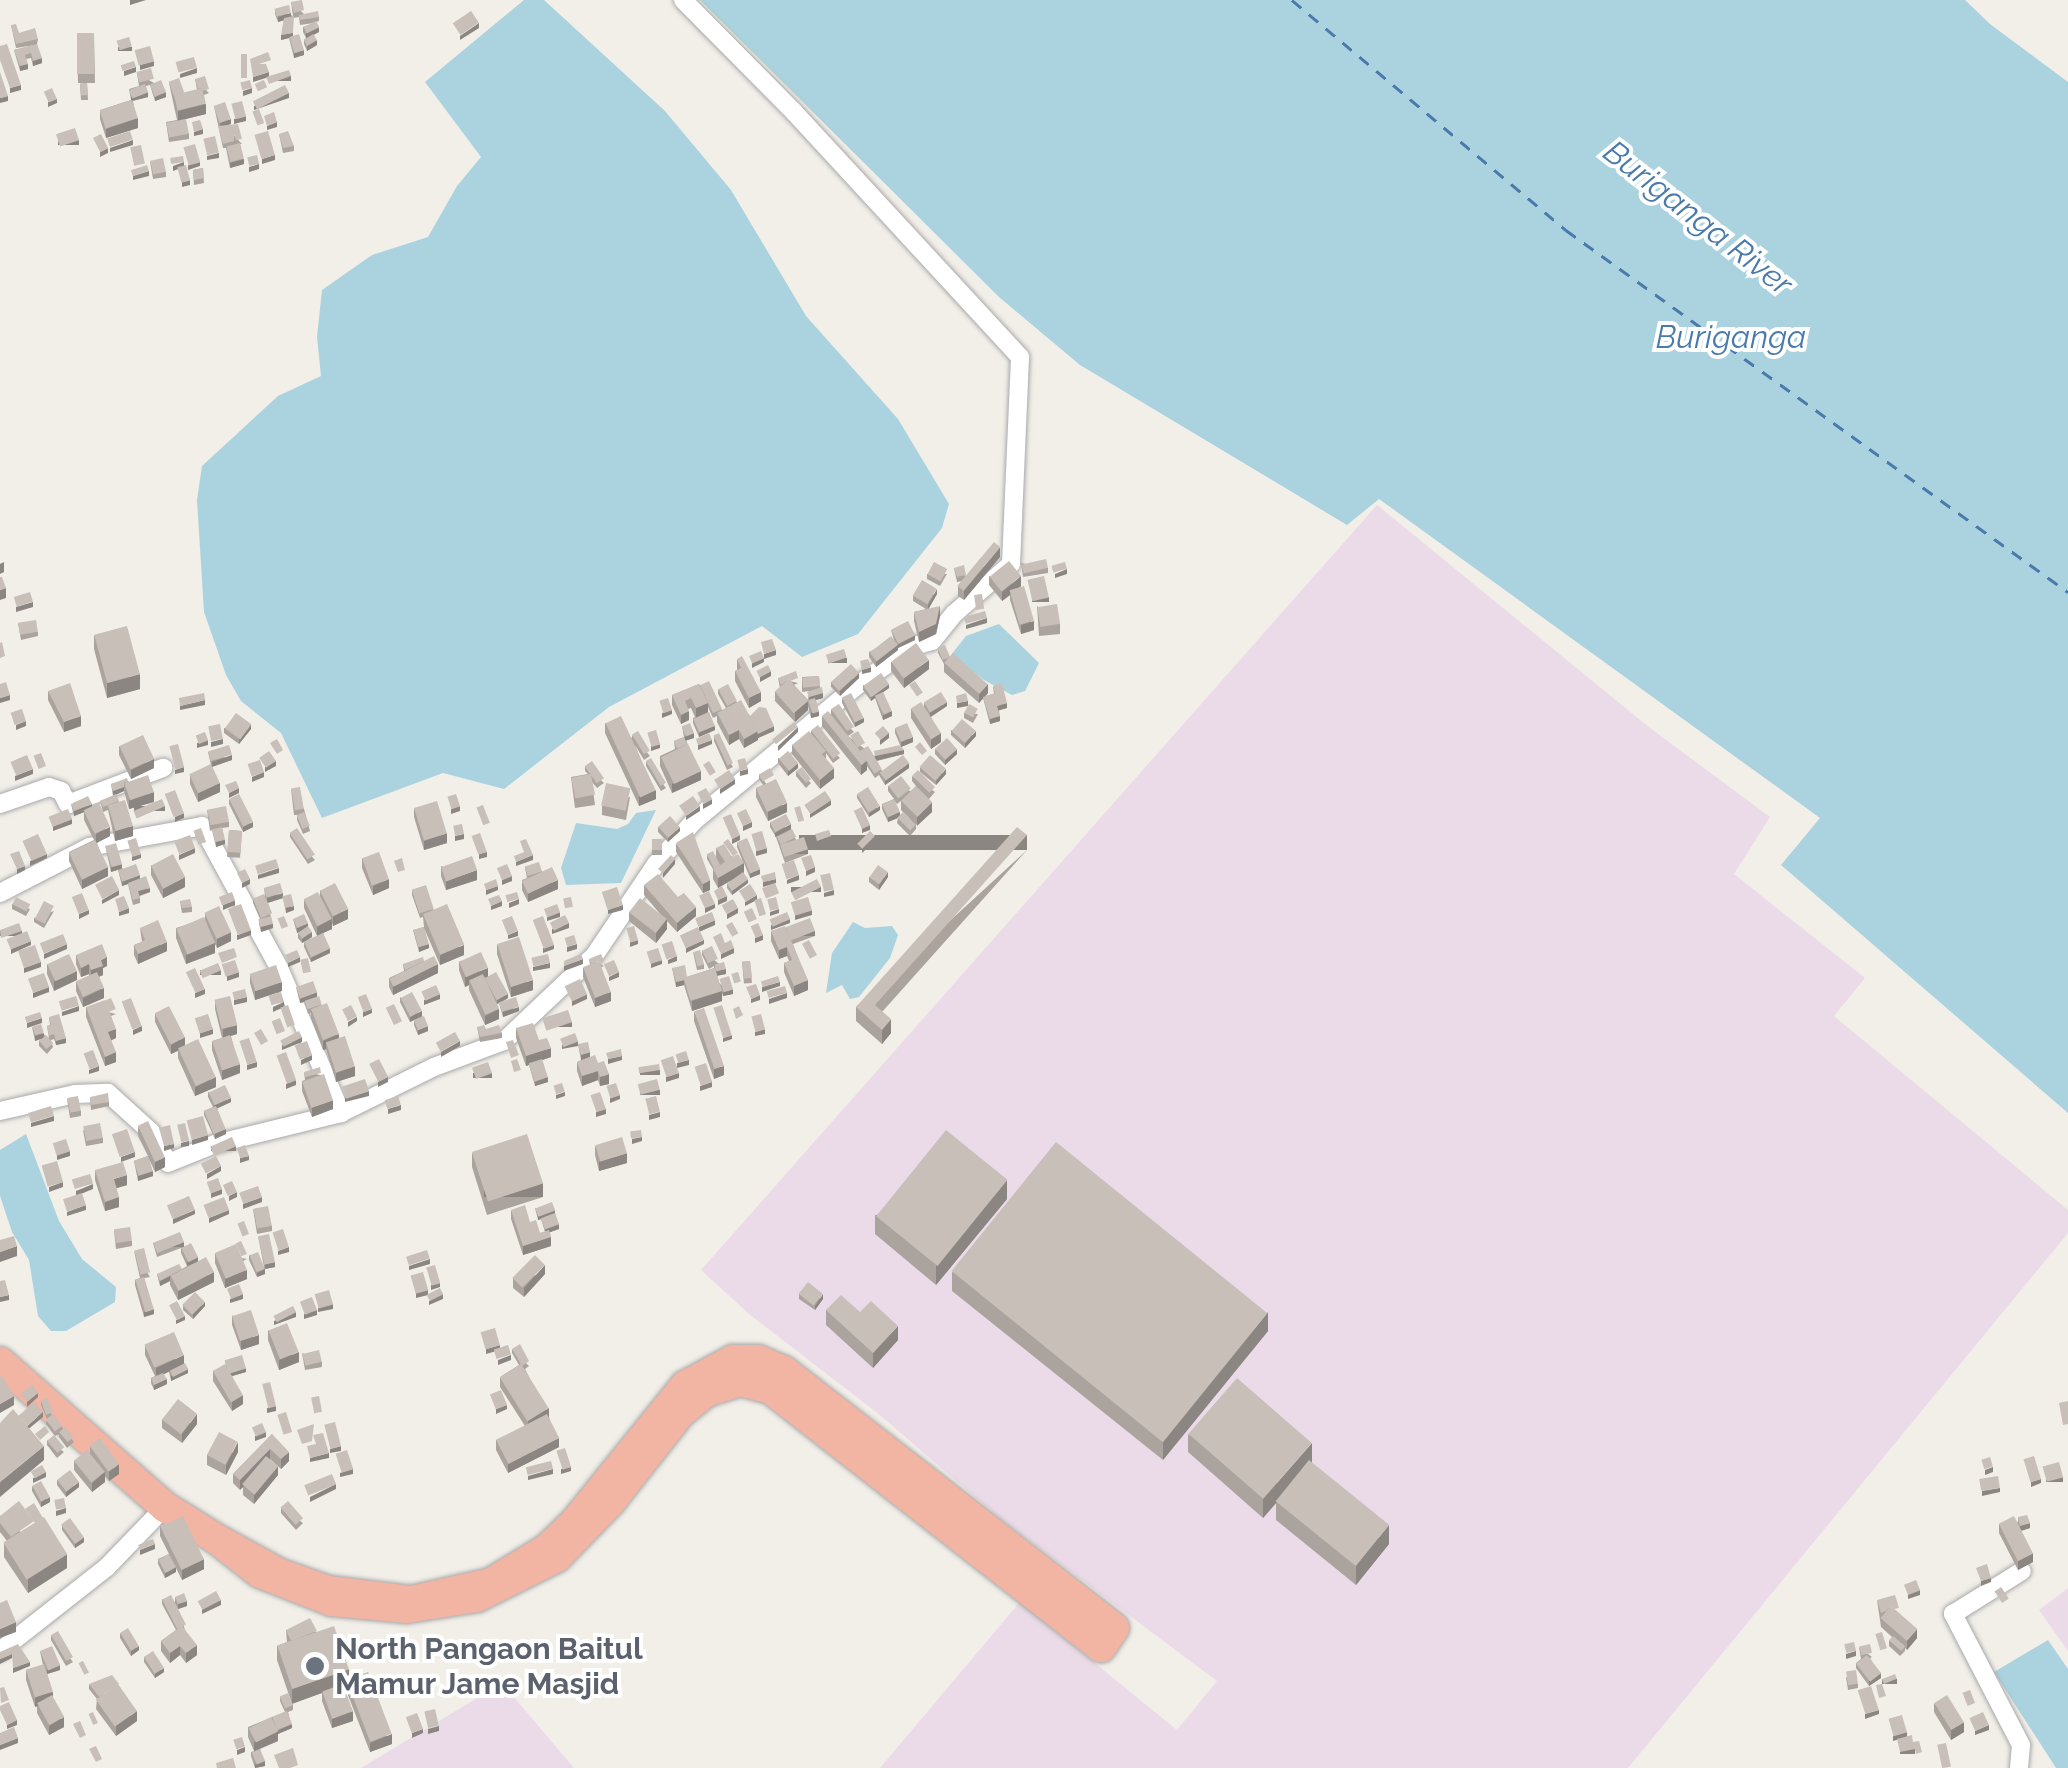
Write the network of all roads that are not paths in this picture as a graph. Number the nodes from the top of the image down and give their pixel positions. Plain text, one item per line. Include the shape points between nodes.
1 (683, 0) edge
2 (164, 768) dead end
3 (0, 804) edge
4 (0, 893) edge
5 (0, 1110) edge
6 (341, 1114) junction
7 (0, 1362) edge
8 (165, 1506) junction
9 (2022, 1572) edge
10 (503, 1582) junction
11 (0, 1651) edge
12 (2019, 1768) edge

1 - 6 street via 1020,357 1011,564 932,641 911,647 858,685 694,821 594,956 504,1041
2 - 3 street via 68,804 49,787
4 - 6 street via 89,847 202,826 279,968
5 - 6 street via 108,1093 151,1132 168,1163 215,1144
7 - 8 highway
8 - 10 highway via 260,1572 332,1600 407,1608 463,1600
8 - 11 street via 106,1568
9 - 12 street via 1953,1614 2021,1745
10 - 10 highway via 562,1537 685,1386 733,1360 758,1360 784,1371 1114,1628 1101,1646 771,1389 741,1382 706,1392 682,1412 558,1556

